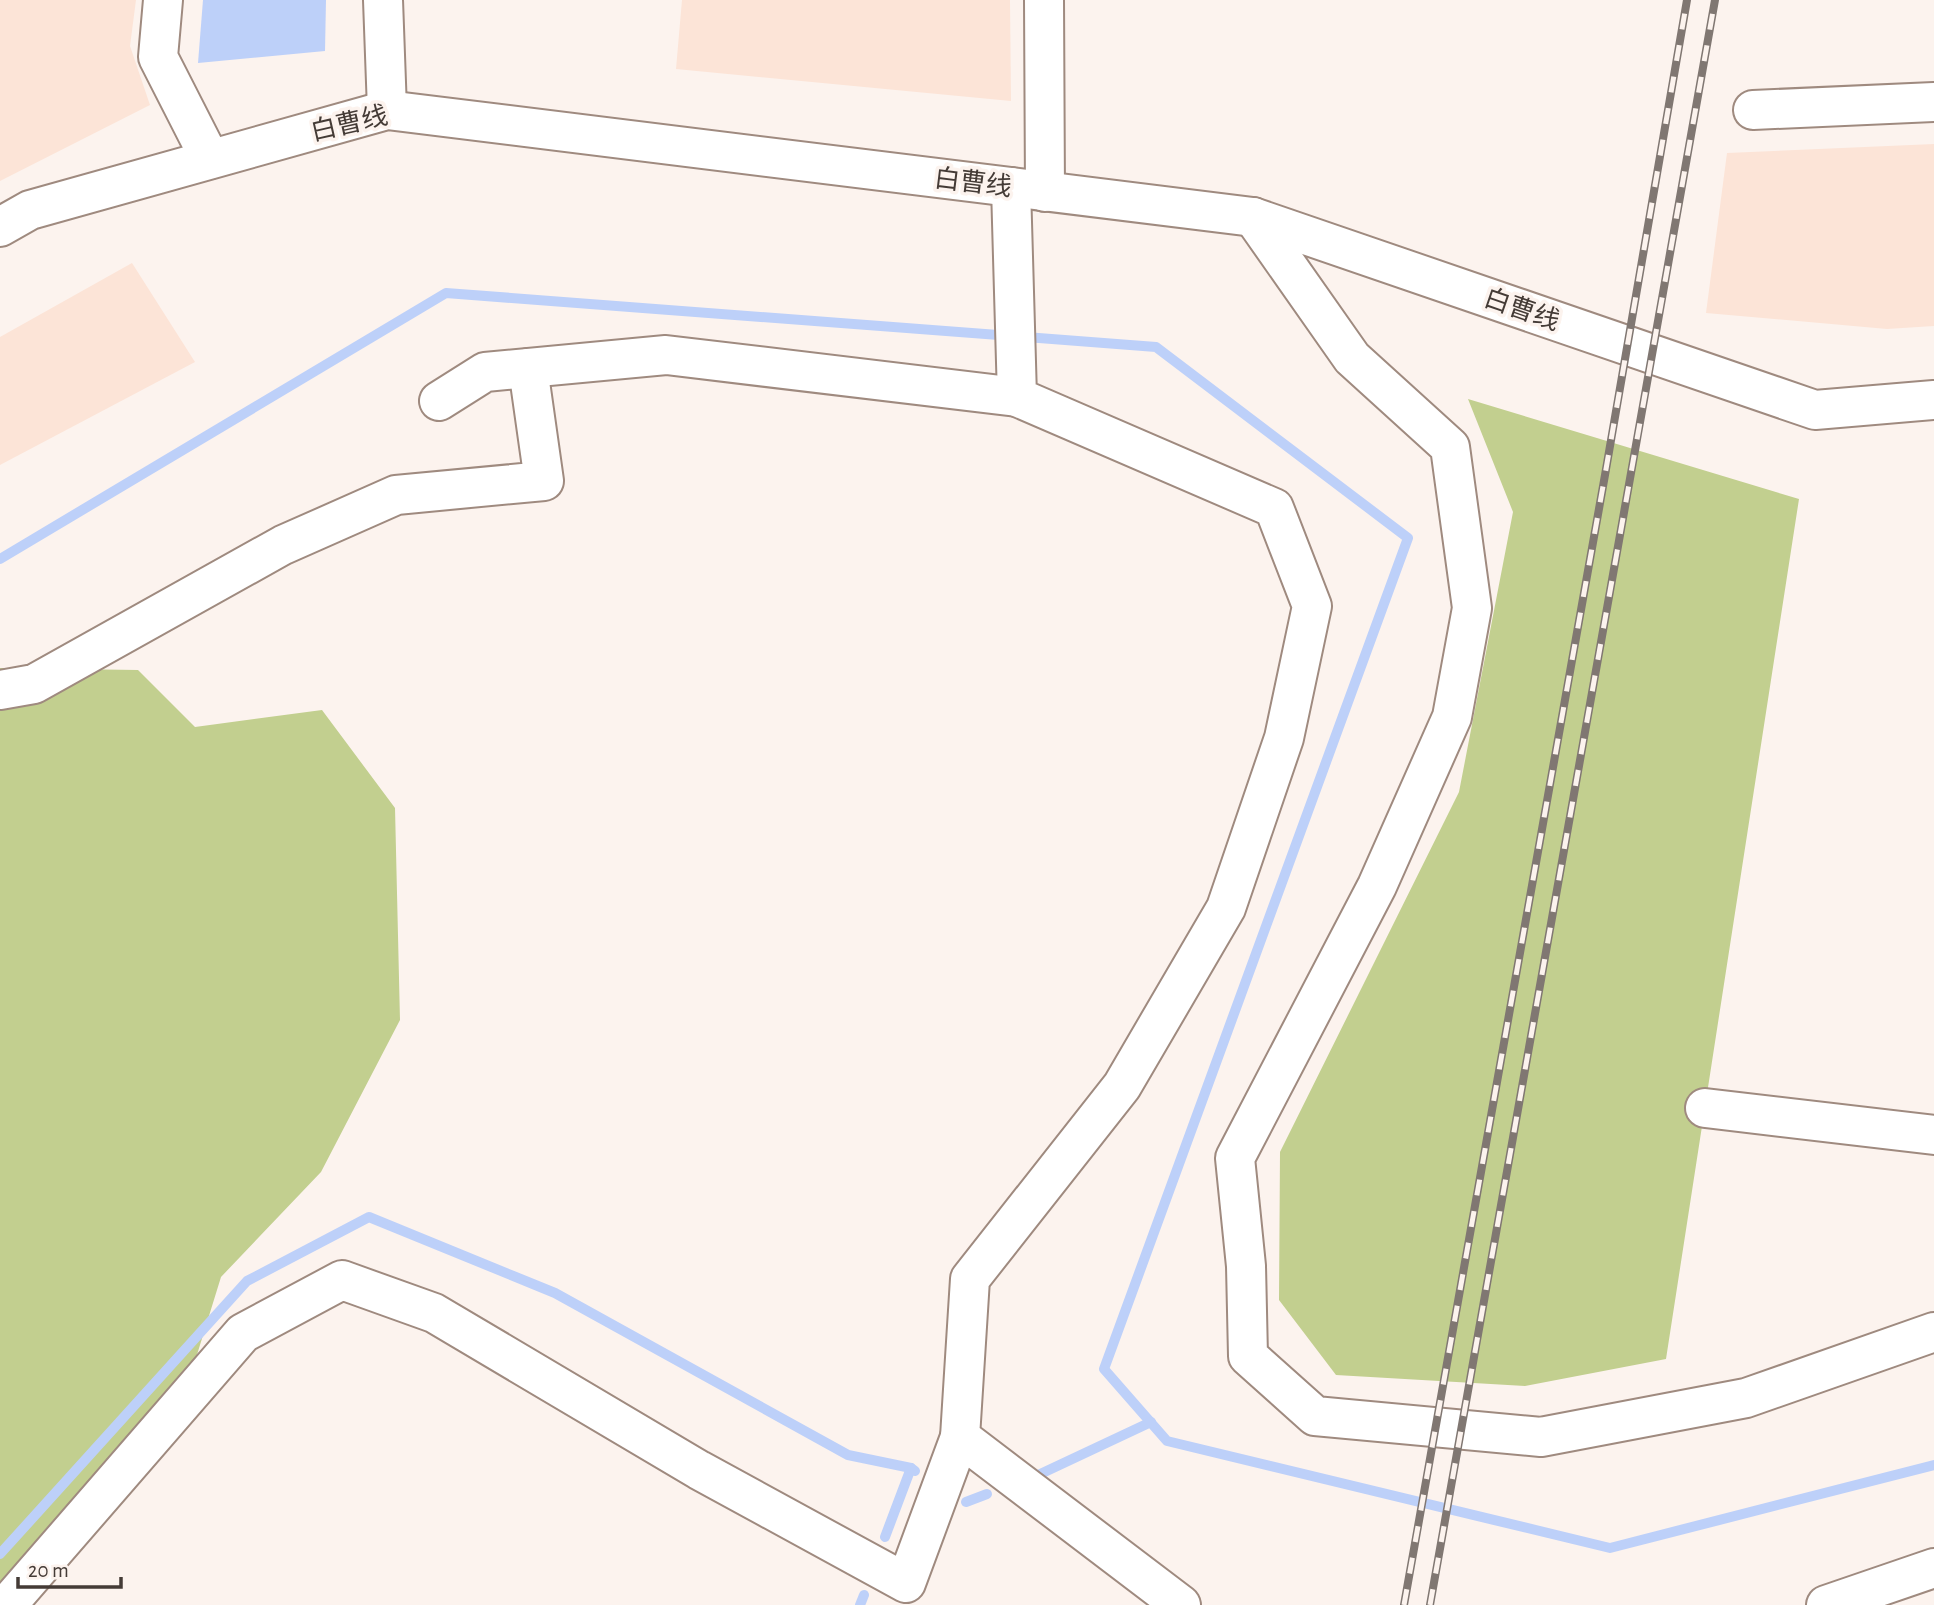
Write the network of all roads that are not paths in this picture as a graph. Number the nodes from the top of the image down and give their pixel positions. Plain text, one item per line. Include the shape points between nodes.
1 (163, 0) edge
2 (383, 0) edge
3 (1044, 0) edge
4 (1934, 102) edge
5 (387, 110) junction
6 (1753, 110) dead end
7 (210, 159) junction
8 (1028, 189) junction
9 (1253, 217) junction
10 (0, 227) edge
11 (528, 368) junction
12 (1017, 378) junction
13 (1934, 400) edge
14 (439, 401) dead end
15 (0, 690) edge
16 (1705, 1108) dead end
17 (1934, 1135) edge
18 (1934, 1332) edge
19 (960, 1437) junction
20 (1934, 1568) edge
21 (7, 1605) edge
22 (1181, 1605) edge
23 (1826, 1605) edge

1 - 7 street via 158,57
2 - 5 street
3 - 8 street
4 - 6 street
5 - 7 street, 白曹线
5 - 8 street, 白曹线
7 - 10 street, 白曹线 via 30,210
8 - 9 street, 白曹线
8 - 12 street via 1014,314
9 - 13 street, 白曹线 via 1815,410
9 - 18 street via 1352,358 1450,447 1472,608 1452,717 1377,886 1235,1158 1246,1266 1248,1356 1315,1416 1541,1437 1746,1398
11 - 12 street via 666,355
11 - 14 street via 485,372
11 - 15 street via 544,481 396,495 283,545 34,684
12 - 19 street via 1274,508 1312,606 1284,738 1226,908 1122,1086 970,1279
16 - 17 street
19 - 21 street via 906,1583 699,1471 434,1312 342,1280 243,1333
19 - 22 street
20 - 23 street

